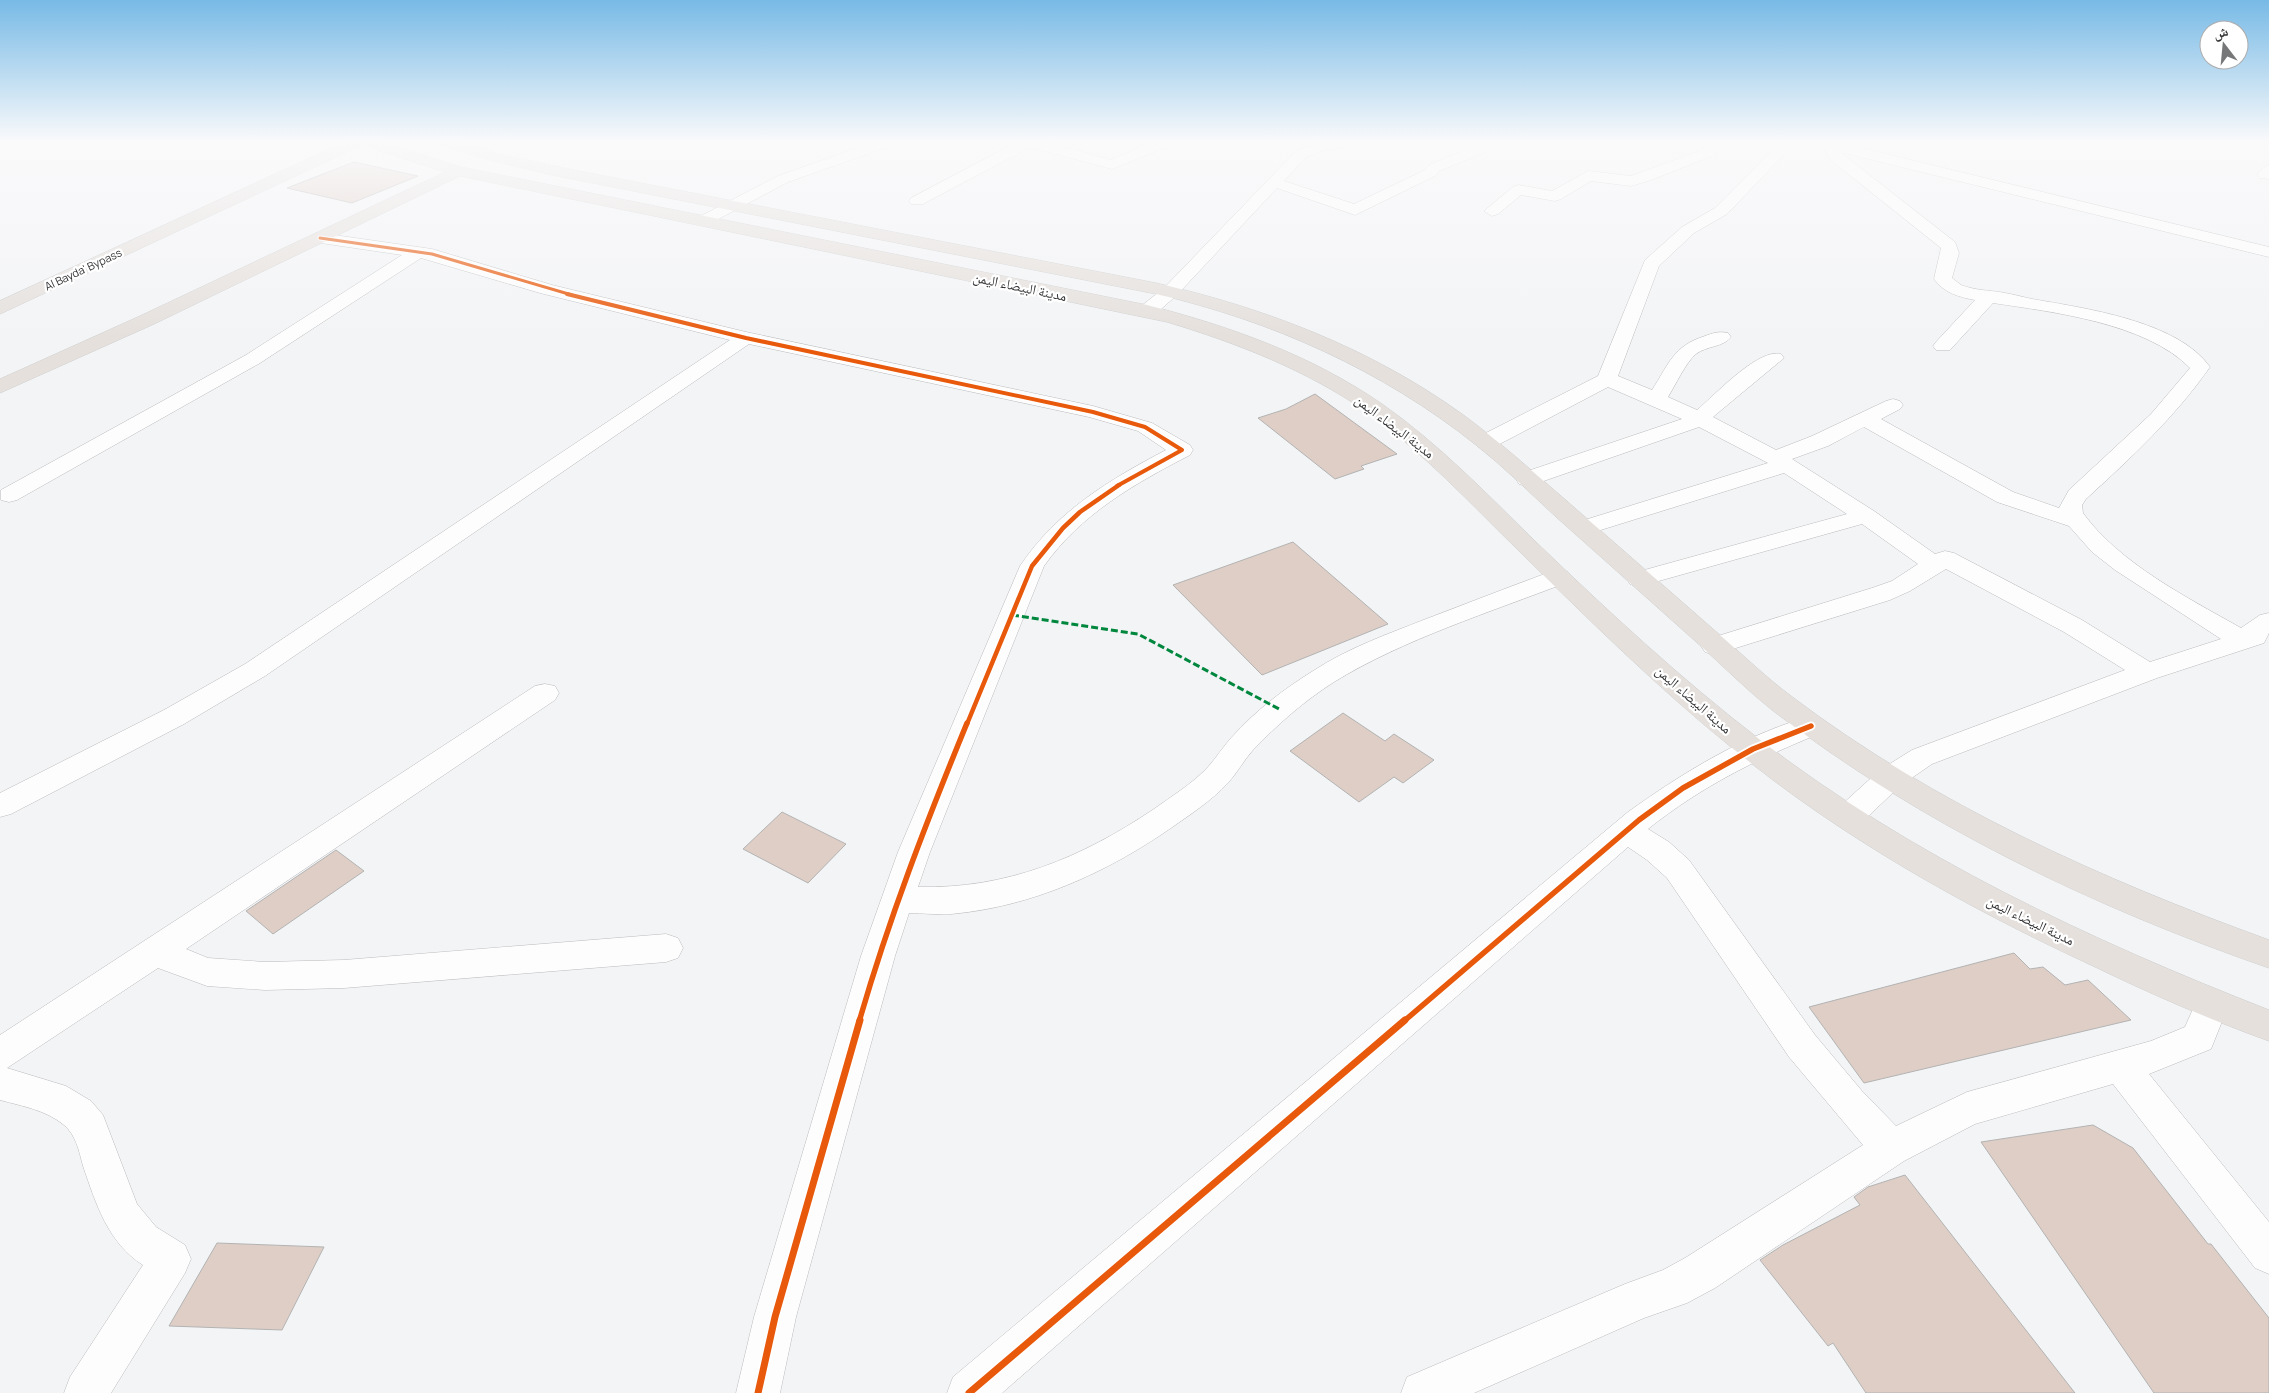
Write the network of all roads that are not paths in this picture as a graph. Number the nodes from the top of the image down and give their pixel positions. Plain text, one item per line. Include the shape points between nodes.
1 (217, 207) edge
2 (384, 207) edge
3 (634, 207) edge
4 (726, 207) edge
5 (733, 207) edge
6 (1250, 207) edge
7 (1346, 207) edge
8 (1361, 207) edge
9 (1497, 207) edge
10 (1725, 207) edge
11 (1899, 207) edge
12 (2084, 207) edge
13 (1492, 211) dead end
14 (703, 221) junction
15 (320, 238) junction
16 (418, 252) junction
17 (2269, 252) edge
18 (1170, 292) junction
19 (1990, 296) junction
20 (0, 308) edge
21 (1147, 311) junction
22 (1721, 337) dead end
23 (746, 338) junction
24 (1943, 346) dead end
25 (1774, 358) dead end
26 (1606, 379) junction
27 (0, 387) edge
28 (1656, 400) junction
29 (1893, 405) dead end
30 (1865, 418) junction
31 (1698, 420) junction
32 (1486, 442) junction
33 (1780, 462) junction
34 (1527, 479) junction
35 (9, 494) dead end
36 (1866, 516) junction
37 (2075, 521) junction
38 (1583, 528) junction
39 (1936, 566) junction
40 (1559, 577) junction
41 (1639, 579) junction
42 (2269, 621) edge
43 (2269, 634) edge
44 (2242, 640) junction
45 (1714, 646) junction
46 (2147, 672) junction
47 (545, 693) dead end
48 (1811, 726) junction
49 (1752, 749) junction
50 (1890, 778) junction
51 (0, 806) edge
52 (1849, 816) junction
53 (1626, 831) junction
54 (896, 900) junction
55 (666, 948) dead end
56 (154, 952) junction
57 (2269, 954) edge
58 (2212, 1004) junction
59 (2269, 1026) edge
60 (0, 1055) edge
61 (2120, 1065) junction
62 (0, 1083) edge
63 (1891, 1148) junction
64 (2269, 1254) edge
65 (86, 1393) edge
66 (758, 1393) edge
67 (969, 1393) edge
68 (1423, 1393) edge

1 - 20 main road, Al Bayda' Bypass
2 - 15 main road
3 - 14 main road, مدينة البيضاء اليمن
4 - 14 street
5 - 18 main road, مدينة البيضاء اليمن
6 - 18 street
7 - 8 street via 1355,210
9 - 13 street
10 - 26 street via 1688,230 1651,264
11 - 19 street via 1949,246 1943,279 1946,284
12 - 17 street
14 - 21 main road, مدينة البيضاء اليمن
15 - 16 street
15 - 27 main road
16 - 23 street via 546,289
16 - 35 street via 253,359
18 - 21 street
18 - 32 main road, مدينة البيضاء اليمن via 1259,317 1347,353 1423,396
19 - 24 street
19 - 37 street via 2120,324 2164,340 2194,358 2200,367 2168,411 2077,495 2071,512
21 - 40 main road, مدينة البيضاء اليمن via 1208,328 1268,350 1349,391 1419,441
22 - 28 street via 1687,351
23 - 51 street via 263,665 174,717
23 - 54 street via 1093,412 1144,427 1182,450 1086,505 1063,525 1040,553
25 - 31 street via 1760,366
26 - 28 street
26 - 32 street
28 - 31 street
29 - 30 street
30 - 33 street
30 - 37 street via 2005,496
31 - 33 street via 1733,435
31 - 34 street
32 - 34 main road, مدينة البيضاء اليمن
33 - 36 street
33 - 38 street
34 - 38 main road, مدينة البيضاء اليمن
36 - 39 street
36 - 41 street
37 - 44 street via 2101,546 2143,577
38 - 41 main road, مدينة البيضاء اليمن
39 - 45 street via 1901,586 1858,603
39 - 46 street via 1946,558 2073,626
40 - 49 main road, مدينة البيضاء اليمن
40 - 54 street via 1373,649 1332,671 1284,704 1196,795 1129,841 1084,864 1044,881 994,894 950,901
41 - 45 main road, مدينة البيضاء اليمن
42 - 44 street
43 - 44 street
44 - 46 street
45 - 48 main road, مدينة البيضاء اليمن
46 - 50 street via 1922,757
47 - 56 street
48 - 49 street
48 - 50 main road, مدينة البيضاء اليمن
49 - 52 main road, مدينة البيضاء اليمن
49 - 53 street via 1683,788
50 - 52 street
50 - 57 main road, مدينة البيضاء اليمن via 2038,857 2141,904
52 - 58 main road, مدينة البيضاء اليمن via 1930,868 2004,908
53 - 63 street via 1658,851 1678,869 1802,1046
53 - 67 street
54 - 66 street via 778,1308
55 - 56 street via 344,974 265,976 207,972
56 - 60 street
58 - 59 main road, مدينة البيضاء اليمن
58 - 61 street via 2198,1038 2161,1054
61 - 63 street via 1968,1109
61 - 64 street
62 - 65 street via 53,1098 78,1113 90,1128 123,1218 142,1241 171,1259
63 - 68 street via 1672,1288

